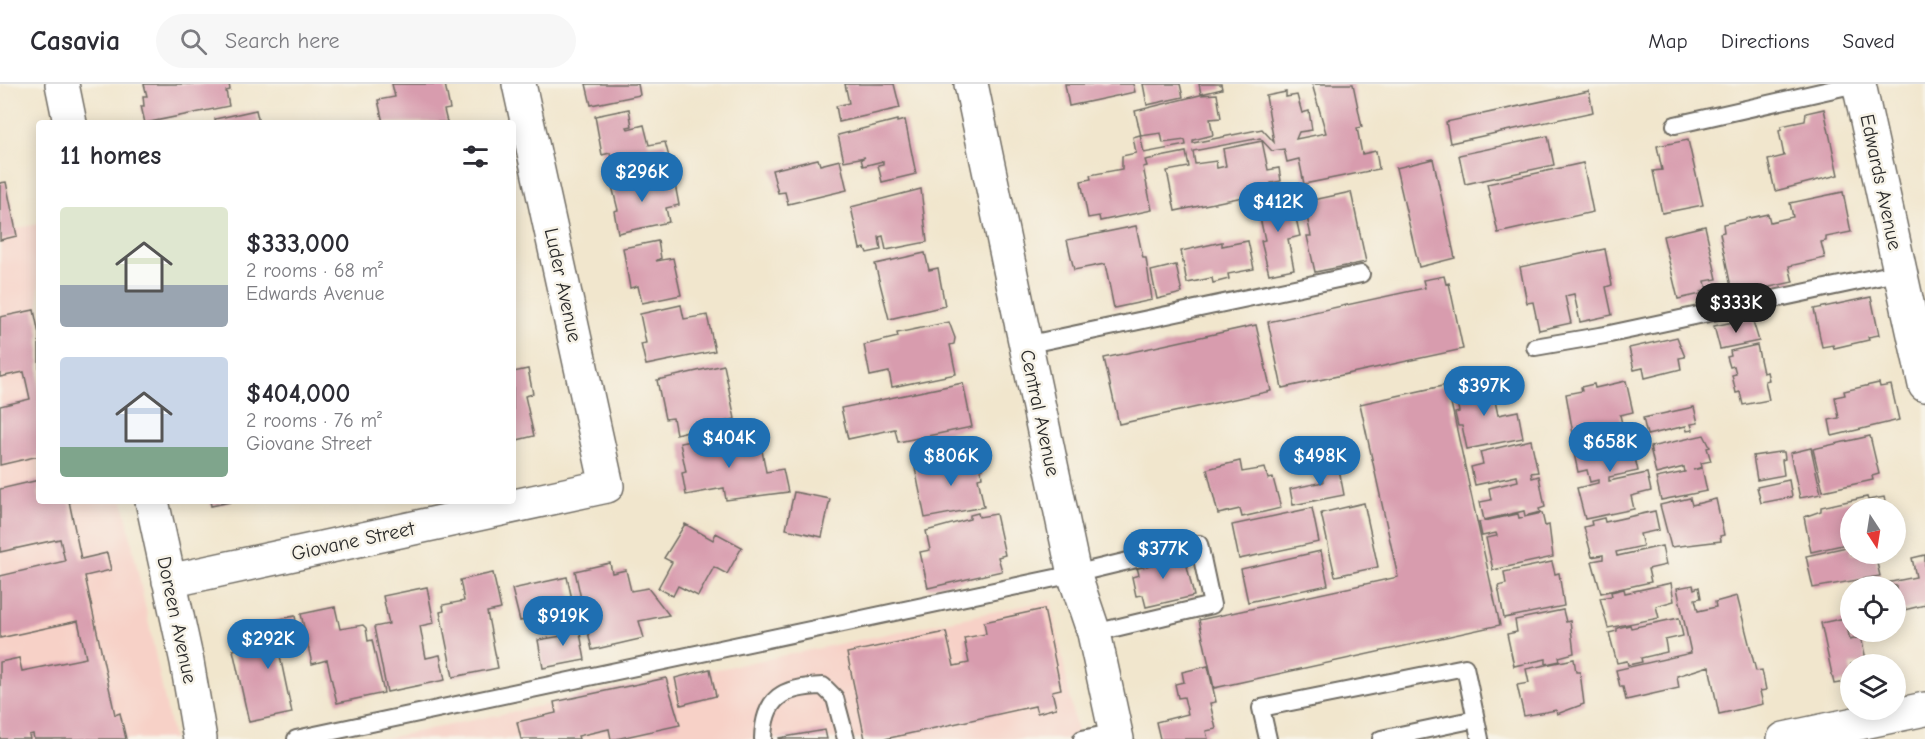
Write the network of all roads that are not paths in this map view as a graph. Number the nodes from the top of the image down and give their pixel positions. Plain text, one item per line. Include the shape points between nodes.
1 (62, 84) edge
2 (519, 84) edge
3 (971, 84) edge
4 (1857, 84) edge
5 (69, 120) edge
6 (1675, 126) dead end
7 (1900, 272) junction
8 (1360, 274) dead end
9 (1025, 345) junction
10 (1535, 347) dead end
11 (1925, 385) edge
12 (607, 486) joint
13 (153, 504) edge
14 (1074, 574) junction
15 (169, 581) junction
16 (1094, 633) junction
17 (1925, 710) edge
18 (1476, 719) junction
19 (1116, 735) edge
20 (200, 739) edge
21 (297, 739) edge
22 (763, 739) edge
23 (846, 739) edge
24 (1082, 739) edge
25 (1268, 739) edge
26 (1381, 739) edge
27 (1480, 739) edge
28 (1784, 739) edge

1 - 5 street
2 - 12 street, Luder Avenue
3 - 9 street, Central Avenue
4 - 6 lane
4 - 7 street, Edwards Avenue
7 - 10 lane
7 - 11 street, Edwards Avenue
8 - 9 lane
9 - 14 street, Central Avenue
12 - 15 street, Giovane Street
13 - 15 street, Doreen Avenue
14 - 16 street, Central Avenue
14 - 16 lane via 1199,544 1212,605
14 - 21 lane
15 - 20 street, Doreen Avenue
16 - 19 street, Central Avenue
17 - 28 street
18 - 25 lane via 1464,667 1261,708
18 - 26 lane
18 - 27 lane
19 - 24 lane
22 - 23 lane via 770,702 786,692 823,686 835,698

